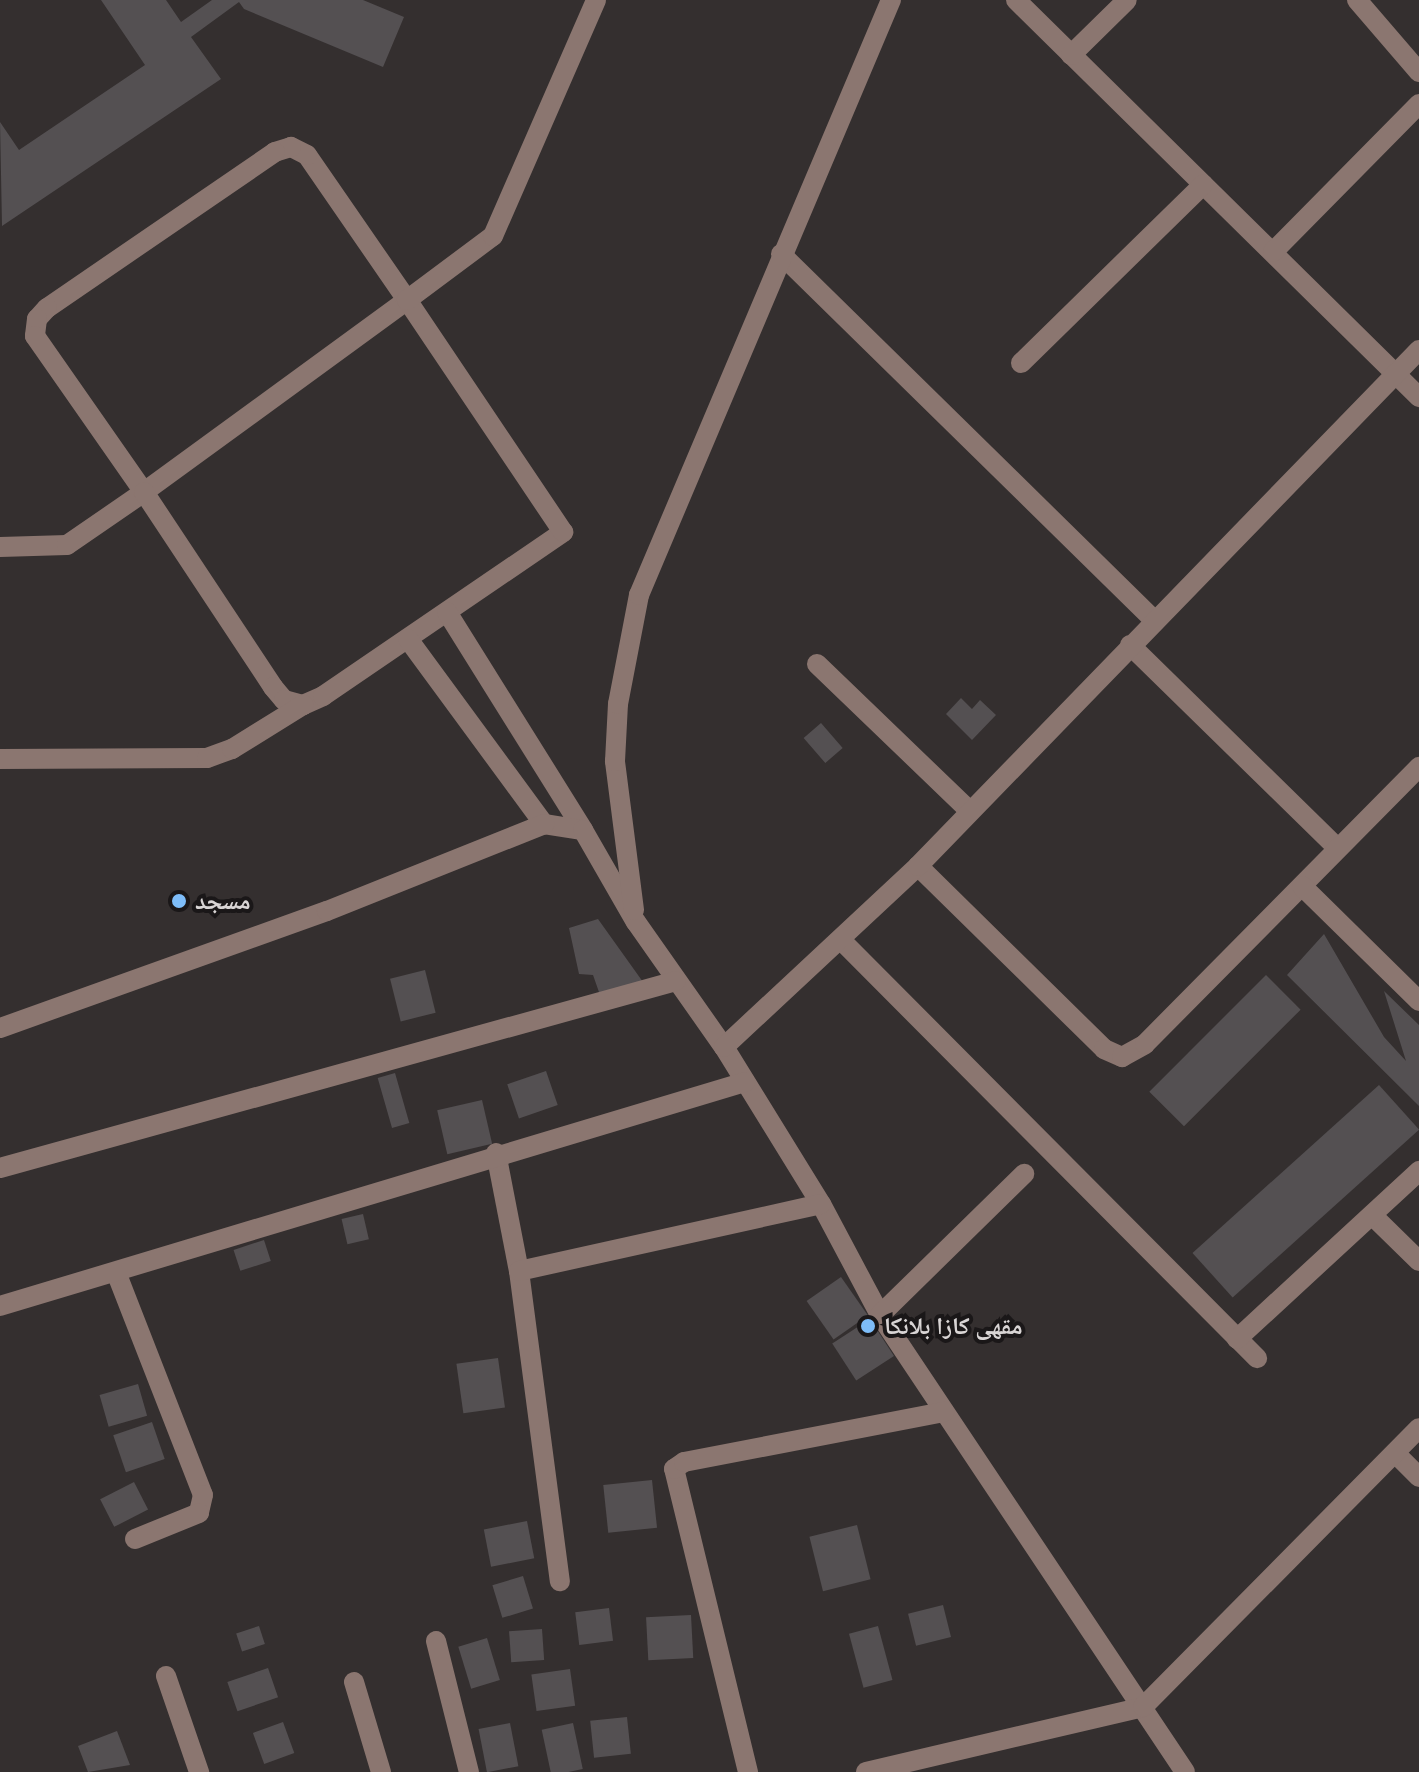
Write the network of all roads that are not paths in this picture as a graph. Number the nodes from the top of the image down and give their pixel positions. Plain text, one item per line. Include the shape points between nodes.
1 (891, 0) edge
2 (1016, 0) edge
3 (1127, 0) edge
4 (1357, 0) edge
5 (592, 1) edge
6 (1071, 55) junction
7 (1419, 72) edge
8 (1419, 104) edge
9 (1203, 185) junction
10 (1273, 252) junction
11 (781, 254) junction
12 (407, 300) junction
13 (1419, 350) edge
14 (1021, 363) dead end
15 (1396, 374) junction
16 (1419, 397) edge
17 (144, 492) junction
18 (0, 547) edge
19 (447, 612) junction
20 (1154, 620) junction
21 (408, 639) junction
22 (1130, 645) junction
23 (817, 664) dead end
24 (303, 705) junction
25 (0, 759) edge
26 (1419, 767) edge
27 (970, 811) junction
28 (544, 824) junction
29 (583, 830) junction
30 (1336, 847) junction
31 (918, 866) junction
32 (1302, 886) junction
33 (636, 922) junction
34 (841, 940) junction
35 (676, 981) junction
36 (1419, 1001) edge
37 (0, 1028) edge
38 (724, 1047) junction
39 (745, 1082) junction
40 (496, 1153) junction
41 (0, 1168) edge
42 (1419, 1171) edge
43 (1024, 1174) dead end
44 (821, 1204) junction
45 (1374, 1217) junction
46 (1419, 1261) edge
47 (519, 1271) junction
48 (116, 1272) junction
49 (0, 1306) edge
50 (880, 1315) junction
51 (1237, 1339) junction
52 (1257, 1358) dead end
53 (944, 1412) junction
54 (1419, 1428) edge
55 (1395, 1453) junction
56 (1419, 1477) edge
57 (135, 1539) dead end
58 (560, 1581) dead end
59 (436, 1641) dead end
60 (166, 1676) dead end
61 (354, 1682) dead end
62 (1143, 1707) junction
63 (199, 1772) edge
64 (381, 1772) edge
65 (469, 1772) edge
66 (748, 1772) edge
67 (866, 1772) edge
68 (1185, 1772) edge

1 - 11 street
2 - 6 street
3 - 6 street
4 - 7 street
5 - 12 street via 493,236
6 - 9 street
8 - 10 street
9 - 10 street
9 - 14 street
10 - 15 street
11 - 20 street
11 - 33 street via 668,519 628,634 615,761
12 - 17 street
12 - 17 street via 307,155 291,147 275,152 47,308 37,319 35,336
12 - 19 street via 563,532
13 - 15 street
15 - 16 street
15 - 20 street
17 - 18 street via 67,545
17 - 24 street via 273,687 284,700
19 - 21 street
19 - 29 street
20 - 22 street
21 - 24 street
21 - 28 street
22 - 27 street
22 - 30 street
23 - 27 street
24 - 25 street via 232,749 207,758
26 - 30 street
27 - 31 street
28 - 29 street
28 - 37 street via 327,911
29 - 33 street
30 - 32 street
31 - 32 street via 1113,1057 1135,1053 1145,1044
31 - 34 street
32 - 36 street
33 - 35 street
34 - 38 street
34 - 51 street
35 - 38 street
35 - 41 street
38 - 39 street
39 - 40 street
39 - 44 street
40 - 47 street
40 - 48 street
42 - 45 street
43 - 50 street
44 - 47 street
44 - 50 street
45 - 46 street
45 - 51 street
47 - 58 street
48 - 49 street
48 - 57 street via 203,1495 199,1513
50 - 53 street
51 - 52 street
53 - 62 street
53 - 66 street via 684,1462 674,1469
54 - 55 street
55 - 56 street
55 - 62 street
59 - 65 street
60 - 63 street
61 - 64 street
62 - 67 street
62 - 68 street

